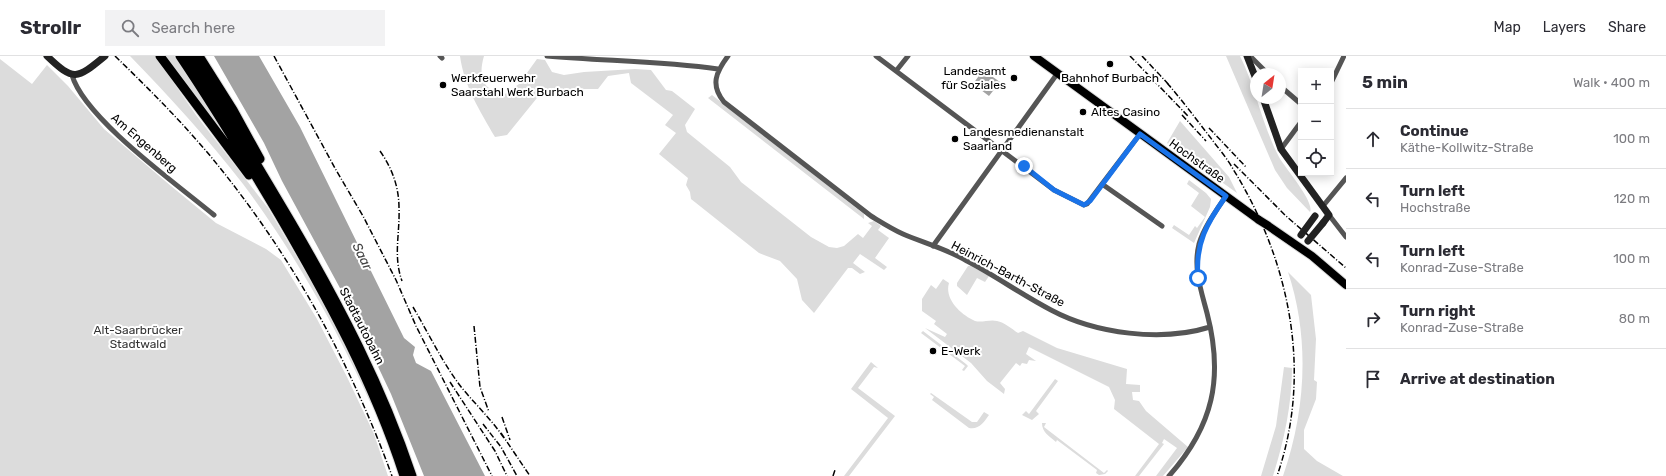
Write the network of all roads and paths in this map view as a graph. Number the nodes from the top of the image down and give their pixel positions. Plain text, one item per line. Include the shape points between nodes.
1 (47, 56) edge
2 (105, 56) edge
3 (160, 56) edge
4 (180, 56) edge
5 (190, 56) edge
6 (199, 56) edge
7 (547, 56) edge
8 (728, 56) edge
9 (876, 56) edge
10 (908, 56) edge
11 (1034, 56) edge
12 (1246, 56) edge
13 (1250, 56) edge
14 (1344, 56) edge
15 (1251, 68) edge
16 (1262, 68) edge
17 (718, 69) junction
18 (896, 71) junction
19 (1057, 74) junction
20 (72, 75) junction
21 (1334, 77) edge
22 (1286, 91) edge
23 (1298, 101) edge
24 (1265, 104) edge
25 (1298, 126) edge
26 (1140, 134) junction
27 (1281, 149) junction
28 (1002, 150) junction
29 (1346, 178) edge
30 (1102, 184) junction
31 (271, 195) junction
32 (1226, 196) junction
33 (1323, 206) junction
34 (214, 215) dead end
35 (1329, 215) junction
36 (1162, 226) dead end
37 (1346, 237) edge
38 (1294, 244) junction
39 (933, 246) junction
40 (1302, 249) junction
41 (1346, 285) edge
42 (1210, 327) junction
43 (404, 476) edge
44 (412, 476) edge
45 (1168, 476) edge

1 - 20 main road
2 - 20 main road via 87,71 80,75
3 - 31 highway via 244,170
4 - 31 highway
5 - 31 highway
6 - 31 highway via 252,142
7 - 17 street via 640,61
8 - 17 street
9 - 18 street
10 - 18 street
11 - 19 main road, Hochstraße
12 - 15 main road
13 - 16 street
14 - 21 street
17 - 39 street, Heinrich-Barth-Straße via 715,84 724,102 871,216
18 - 28 street
19 - 26 main road, Hochstraße
19 - 28 street
20 - 34 street, Am Engenberg via 76,87 108,126
22 - 23 street
24 - 27 main road
25 - 27 street
26 - 30 street
26 - 32 main road, Hochstraße
27 - 33 main road
28 - 30 street via 1054,190 1081,204 1087,204
28 - 39 street
29 - 33 street
30 - 36 street
31 - 43 highway, Stadtautobahn via 347,336 382,416
31 - 44 highway, Stadtautobahn via 332,293 356,340 389,413
32 - 38 main road, Hochstraße, bridge
32 - 42 street via 1204,232 1197,258 1198,278
33 - 35 main road
33 - 38 main road, bridge
35 - 37 street
35 - 40 main road, bridge
38 - 40 main road, Hochstraße
39 - 42 street, Heinrich-Barth-Straße via 967,260 1052,310 1091,325 1120,332 1148,334
40 - 41 main road, Hochstraße
42 - 45 street via 1216,371 1210,408 1192,448

